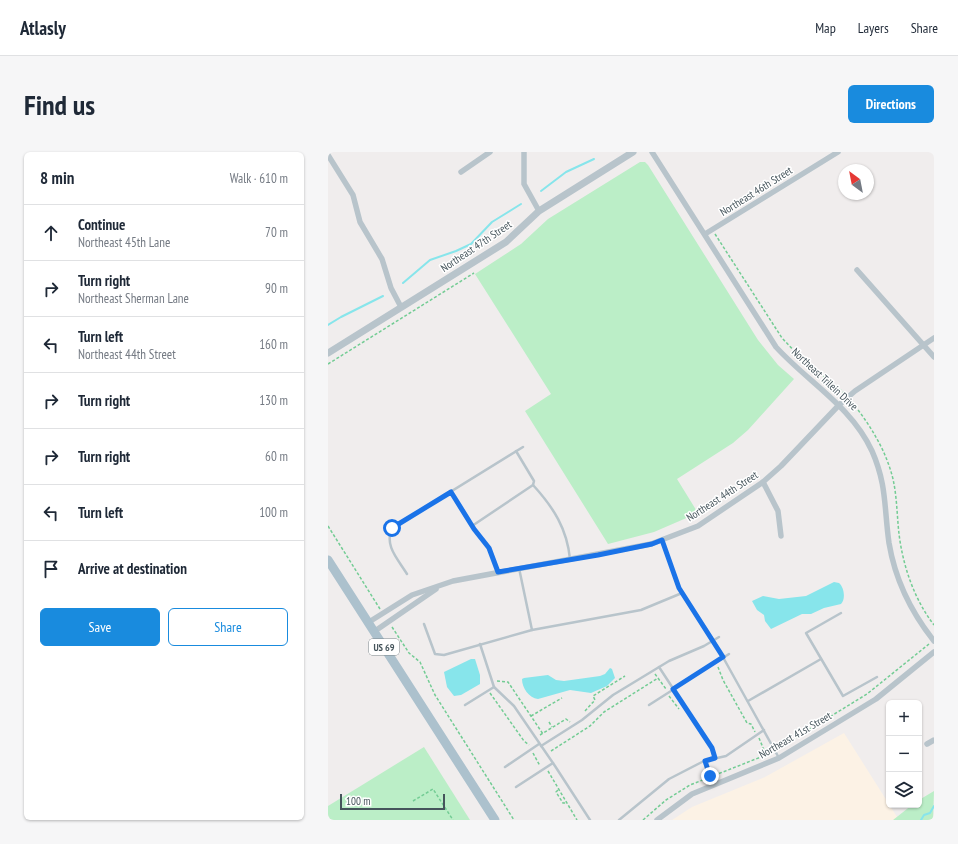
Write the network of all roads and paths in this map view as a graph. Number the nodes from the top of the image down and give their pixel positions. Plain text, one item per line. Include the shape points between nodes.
1 (490, 152) edge
2 (524, 152) edge
3 (633, 152) edge
4 (652, 152) edge
5 (838, 152) edge
6 (328, 155) edge
7 (461, 172) dead end
8 (539, 211) junction
9 (713, 230) junction
10 (705, 234) junction
11 (857, 270) dead end
12 (474, 273) dead end
13 (401, 307) junction
14 (934, 338) edge
15 (924, 345) junction
16 (328, 353) edge
17 (934, 357) edge
18 (328, 364) edge
19 (848, 397) junction
20 (839, 405) junction
21 (523, 447) dead end
22 (516, 451) junction
23 (763, 482) junction
24 (533, 485) junction
25 (451, 492) junction
26 (328, 526) edge
27 (472, 526) junction
28 (781, 536) dead end
29 (662, 540) junction
30 (328, 560) edge
31 (570, 560) junction
32 (519, 568) junction
33 (498, 572) junction
34 (407, 574) dead end
35 (440, 586) junction
36 (682, 593) junction
37 (383, 613) junction
38 (841, 613) dead end
39 (369, 622) junction
40 (389, 622) junction
41 (424, 624) dead end
42 (934, 625) edge
43 (532, 630) junction
44 (375, 631) junction
45 (719, 638) dead end
46 (933, 640) edge
47 (714, 642) junction
48 (480, 644) junction
49 (934, 652) edge
50 (729, 654) dead end
51 (723, 657) junction
52 (821, 659) junction
53 (716, 661) junction
54 (659, 667) junction
55 (625, 676) dead end
56 (877, 677) dead end
57 (658, 678) dead end
58 (492, 681) junction
59 (494, 686) junction
60 (673, 689) junction
61 (488, 690) junction
62 (562, 698) dead end
63 (748, 700) junction
64 (465, 705) dead end
65 (648, 705) dead end
66 (583, 712) dead end
67 (531, 716) junction
68 (572, 721) dead end
69 (549, 722) dead end
70 (552, 728) junction
71 (764, 730) junction
72 (543, 734) junction
73 (757, 735) junction
74 (535, 739) junction
75 (934, 740) edge
76 (928, 744) dead end
77 (540, 745) junction
78 (531, 750) junction
79 (775, 750) junction
80 (545, 753) junction
81 (766, 755) junction
82 (715, 758) junction
83 (779, 758) junction
84 (705, 761) junction
85 (553, 763) junction
86 (505, 767) dead end
87 (546, 767) junction
88 (542, 769) junction
89 (710, 776) junction
90 (516, 787) dead end
91 (413, 801) dead end
92 (453, 820) edge
93 (495, 820) edge
94 (514, 820) edge
95 (577, 820) edge
96 (590, 820) edge
97 (619, 820) edge
98 (643, 820) edge
99 (657, 820) edge

1 - 7 street
2 - 8 street via 524,184
3 - 8 street, Northeast 47th Street
4 - 10 street, Northeast Trilein Drive
5 - 9 street, Northeast 46th Street
6 - 13 street via 353,195 360,222 382,259 391,288
8 - 13 street, Northeast 47th Street via 506,242
9 - 10 street, Northeast 46th Street
9 - 19 path via 782,338 800,357
10 - 20 street, Northeast Trilein Drive via 776,347
11 - 15 street
12 - 18 path
13 - 16 street, Northeast 47th Street
14 - 15 street, Northeast 44th Street
15 - 17 street
15 - 19 street, Northeast 44th Street
19 - 20 street, Northeast 44th Street
19 - 42 path via 868,424 886,459 895,490 906,567 919,600
20 - 23 street, Northeast 44th Street
20 - 46 street, Northeast Trilein Drive via 862,432 878,467 885,490 889,542 897,575 911,607
21 - 22 lane
22 - 24 lane via 534,481
22 - 25 lane
23 - 28 street via 778,511
23 - 29 street, Northeast 44th Street via 698,526
24 - 27 lane
24 - 31 lane via 562,526 568,540
25 - 27 lane
25 - 34 lane via 392,528 389,545
26 - 37 path
27 - 33 lane via 492,554
29 - 31 street, Northeast 44th Street
29 - 36 lane
30 - 39 main road, US 69
31 - 32 street, Northeast 44th Street
32 - 33 street, Northeast 44th Street
32 - 43 lane
33 - 35 street, Northeast 44th Street via 465,577
35 - 37 street, Northeast 44th Street via 412,595
35 - 40 street, Northeast 44th Street
36 - 43 lane via 640,610
36 - 47 lane
37 - 39 street, Northeast 44th Street
38 - 52 lane via 806,633
39 - 44 main road, US 69
40 - 44 street, Northeast 44th Street
40 - 94 path via 409,653 420,662 435,695
41 - 48 lane via 432,649 439,655
43 - 48 lane
44 - 93 main road, US 69
45 - 47 lane
46 - 79 path via 867,694
47 - 51 lane
47 - 54 lane
48 - 58 lane
49 - 83 street, Northeast 41st Street via 876,699
50 - 51 lane
51 - 53 lane
51 - 63 lane
52 - 56 lane via 843,696
52 - 63 lane
53 - 60 lane
53 - 73 path via 723,680
54 - 60 lane
54 - 77 lane via 613,695 582,720
55 - 66 path via 593,696 596,700
57 - 80 path via 604,712 590,726
58 - 59 lane
58 - 67 path via 508,682
59 - 61 lane
59 - 74 lane via 507,698
60 - 65 lane
60 - 82 lane via 712,748
61 - 64 lane
61 - 78 path
62 - 67 path
63 - 71 lane
67 - 72 path
68 - 70 path via 568,722 566,719
69 - 70 path
70 - 72 path
71 - 73 lane
71 - 79 lane
72 - 74 path
73 - 81 path
73 - 82 lane via 726,756
74 - 77 lane
75 - 76 street
77 - 78 lane
77 - 80 lane
78 - 86 lane
78 - 88 path
79 - 81 path
79 - 83 lane
80 - 85 lane
81 - 89 path
82 - 84 lane
83 - 99 street, Northeast 41st Street via 692,794
84 - 89 path
84 - 97 lane via 669,779
85 - 87 lane
85 - 96 lane
87 - 88 lane
87 - 95 path
88 - 90 lane
89 - 98 path via 676,793
91 - 92 path via 433,789

